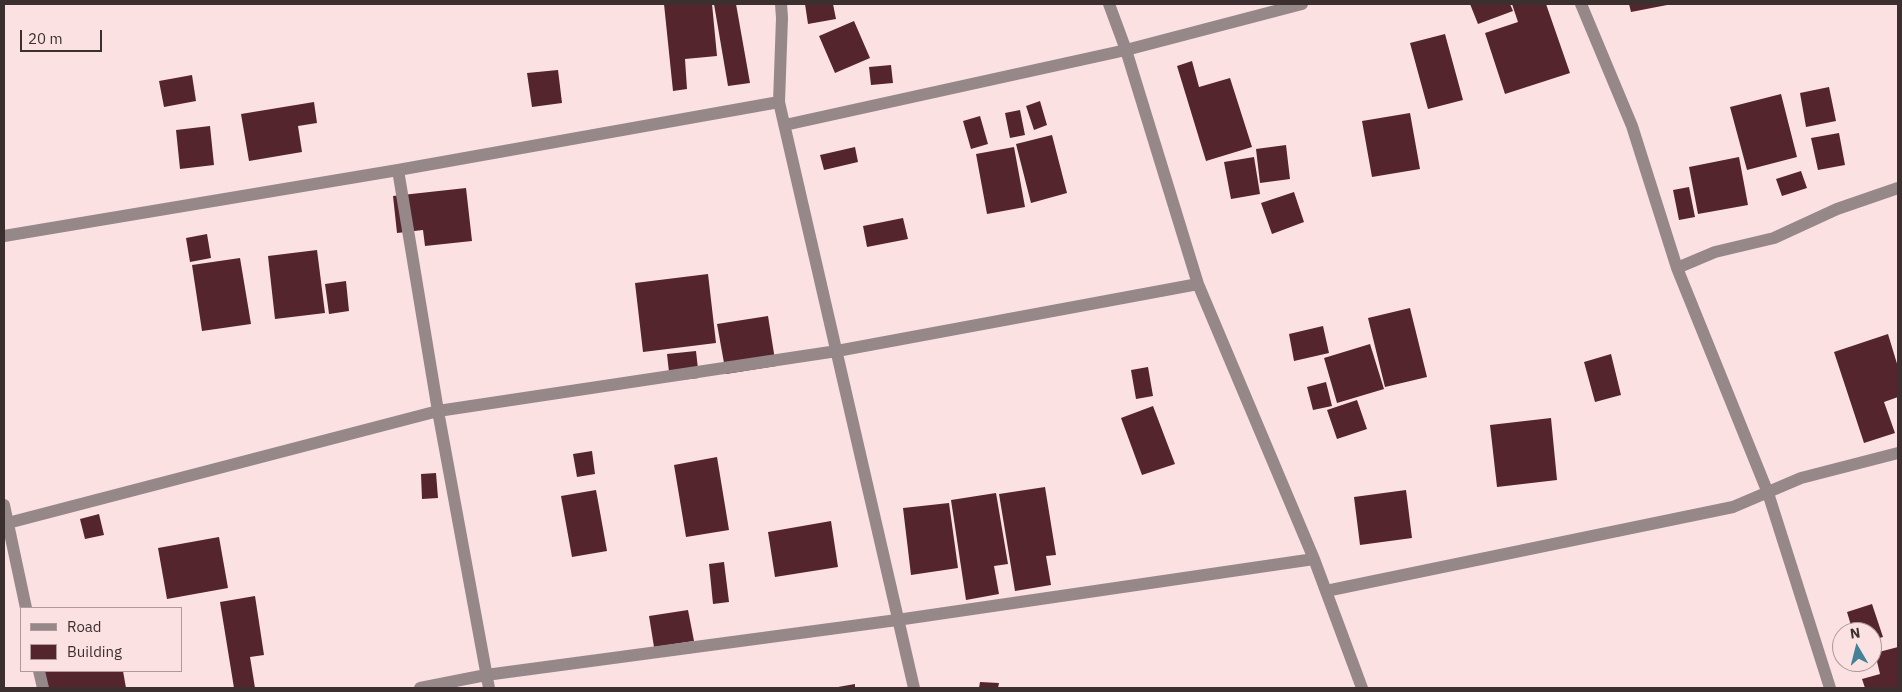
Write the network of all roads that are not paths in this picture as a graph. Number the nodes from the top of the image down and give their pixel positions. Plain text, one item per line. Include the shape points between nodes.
1 (781, 4) edge
2 (1109, 4) edge
3 (1302, 4) edge
4 (1581, 4) edge
5 (1126, 50) junction
6 (779, 102) junction
7 (785, 125) junction
8 (398, 170) junction
9 (1898, 188) edge
10 (4, 236) edge
11 (1677, 268) junction
12 (1198, 284) junction
13 (838, 351) junction
14 (438, 411) junction
15 (1898, 453) edge
16 (1768, 493) junction
17 (4, 505) edge
18 (6, 523) edge
19 (1314, 559) junction
20 (1326, 591) junction
21 (26, 607) edge
22 (897, 620) junction
23 (39, 672) edge
24 (486, 675) junction
25 (43, 688) edge
26 (420, 688) edge
27 (489, 688) edge
28 (914, 688) edge
29 (1362, 688) edge
30 (1830, 688) edge

1 - 6 street
2 - 5 street
3 - 5 street
4 - 11 street via 1632,126
5 - 7 street
5 - 12 street
6 - 7 street
6 - 8 street
7 - 13 street
8 - 10 street
8 - 14 street
9 - 11 street via 1837,209 1774,238 1716,252
11 - 16 street
12 - 13 street
12 - 19 street
13 - 14 street
13 - 22 street
14 - 18 street
14 - 24 street
15 - 16 street via 1801,478
16 - 20 street via 1733,507
16 - 30 street
17 - 18 street
18 - 21 street
19 - 20 street
19 - 22 street
20 - 29 street
22 - 24 street
22 - 28 street
23 - 25 street
24 - 26 street
24 - 27 street

